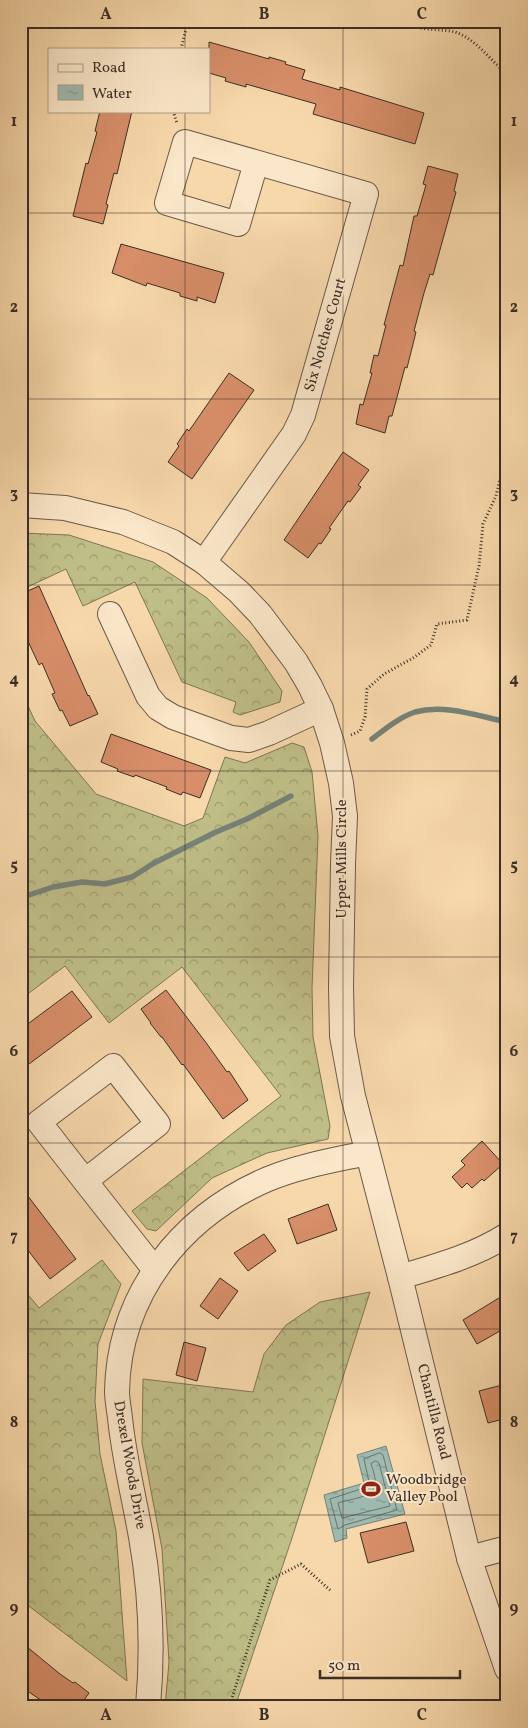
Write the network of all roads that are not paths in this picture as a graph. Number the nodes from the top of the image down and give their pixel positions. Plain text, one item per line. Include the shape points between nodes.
1 (256, 162) dead end
2 (21, 505) edge
3 (204, 562) junction
4 (110, 614) dead end
5 (321, 710) junction
6 (367, 1152) junction
7 (85, 1181) junction
8 (507, 1235) edge
9 (155, 1270) junction
10 (400, 1277) junction
11 (507, 1548) edge
12 (469, 1558) junction
13 (507, 1669) edge
14 (148, 1707) edge

1 - 3 street, Six Notches Court via 366,194 303,415 294,434
2 - 3 street, Upper Mills Circle via 65,508 124,522 173,542
3 - 5 street, Upper Mills Circle via 260,614 296,662
4 - 5 street via 148,696 158,708 173,717 231,738 249,740
5 - 6 street, Upper Mills Circle via 332,743 345,816 342,1036
6 - 9 street, Drexel Woods Drive via 302,1168 247,1189 200,1220
6 - 10 street, Chantilla Road
7 - 7 street via 40,1122 113,1066 158,1124
7 - 9 street
8 - 10 street via 469,1255
9 - 14 street, Drexel Woods Drive via 138,1299 127,1329 117,1392 121,1434 142,1538 147,1583 151,1630
10 - 12 street, Chantilla Road
11 - 12 street
12 - 13 street, Chantilla Road

